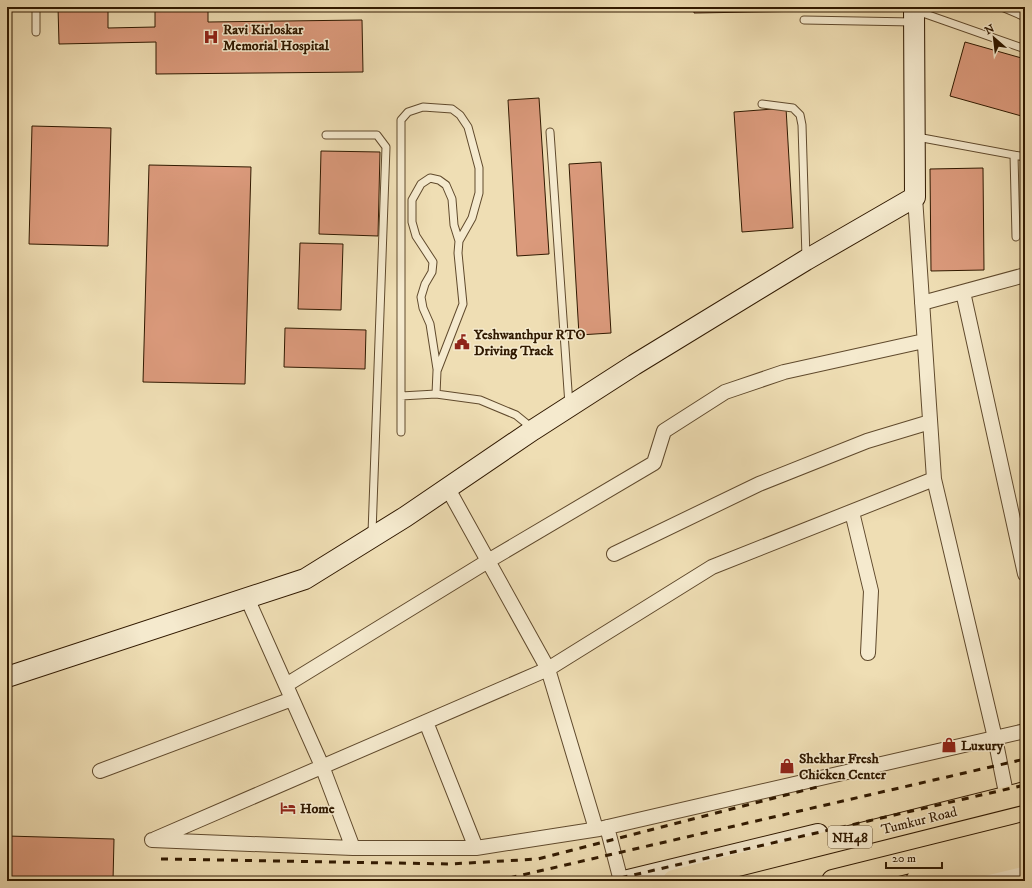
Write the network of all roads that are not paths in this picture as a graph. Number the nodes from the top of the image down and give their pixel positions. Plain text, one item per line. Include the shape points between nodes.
1 (36, 7) edge
2 (1002, 7) edge
3 (914, 13) edge
4 (1025, 17) edge
5 (804, 20) dead end
6 (36, 32) dead end
7 (1025, 49) edge
8 (762, 104) dead end
9 (550, 132) dead end
10 (326, 135) dead end
11 (914, 136) junction
12 (1014, 155) junction
13 (1025, 157) edge
14 (915, 197) junction
15 (1016, 237) dead end
16 (459, 241) junction
17 (806, 260) junction
18 (1025, 275) edge
19 (963, 292) junction
20 (922, 303) junction
21 (924, 341) junction
22 (437, 371) junction
23 (436, 394) junction
24 (401, 396) junction
25 (569, 407) junction
26 (930, 422) junction
27 (533, 430) junction
28 (401, 432) dead end
29 (934, 479) junction
30 (447, 488) junction
31 (852, 512) junction
32 (372, 537) junction
33 (614, 554) dead end
34 (488, 561) junction
35 (1025, 574) edge
36 (247, 598) junction
37 (868, 653) dead end
38 (548, 669) junction
39 (7, 677) edge
40 (286, 685) junction
41 (292, 698) junction
42 (426, 722) junction
43 (1025, 731) edge
44 (994, 738) junction
45 (322, 766) junction
46 (100, 771) dead end
47 (1025, 782) edge
48 (1015, 790) edge
49 (1025, 808) edge
50 (601, 828) junction
51 (1025, 833) edge
52 (353, 848) junction
53 (476, 848) junction
54 (1018, 869) edge
55 (621, 881) edge
56 (624, 881) edge
57 (674, 881) edge
58 (731, 881) edge
59 (833, 881) edge
60 (917, 881) edge
61 (977, 881) edge

1 - 6 lane
2 - 4 lane
3 - 5 lane
3 - 7 lane
3 - 11 street
8 - 17 lane via 793,108 800,115
9 - 25 lane
10 - 32 lane via 377,135 386,148
11 - 12 lane
11 - 14 street
12 - 13 lane
12 - 15 lane
14 - 17 street
14 - 20 street
16 - 22 lane via 463,304
16 - 22 lane via 454,225 452,199 446,185 430,178 421,184 412,200 412,222 416,236 433,262 432,272 425,284 422,297 423,308 430,324
16 - 24 lane via 472,218 479,192 480,168 468,127 452,109 423,108 408,112 401,120
17 - 25 street
18 - 19 street
19 - 20 street
19 - 35 street
20 - 21 street
21 - 26 street
21 - 34 street via 784,372 725,392 664,431 654,463
22 - 23 lane
23 - 24 lane
23 - 27 lane via 480,400 516,415
24 - 28 lane
25 - 27 street
26 - 29 street
26 - 33 street via 868,441 759,484
27 - 30 street
29 - 31 street
29 - 44 street
30 - 32 street
30 - 34 street
31 - 37 street via 871,591
31 - 38 street via 712,567
32 - 36 street via 306,579
34 - 38 street
34 - 40 street
36 - 39 street
36 - 40 street
38 - 42 street
38 - 50 street
40 - 41 street
41 - 45 street
41 - 46 street
42 - 45 street
42 - 53 street
43 - 44 street
44 - 48 street
44 - 50 street
45 - 52 street
45 - 52 street via 152,840
47 - 48 street
48 - 56 street
48 - 57 highway, Tumkur Road / NH48
49 - 58 highway
50 - 53 street
50 - 55 street
51 - 59 highway
52 - 53 street
54 - 60 highway
54 - 61 street

